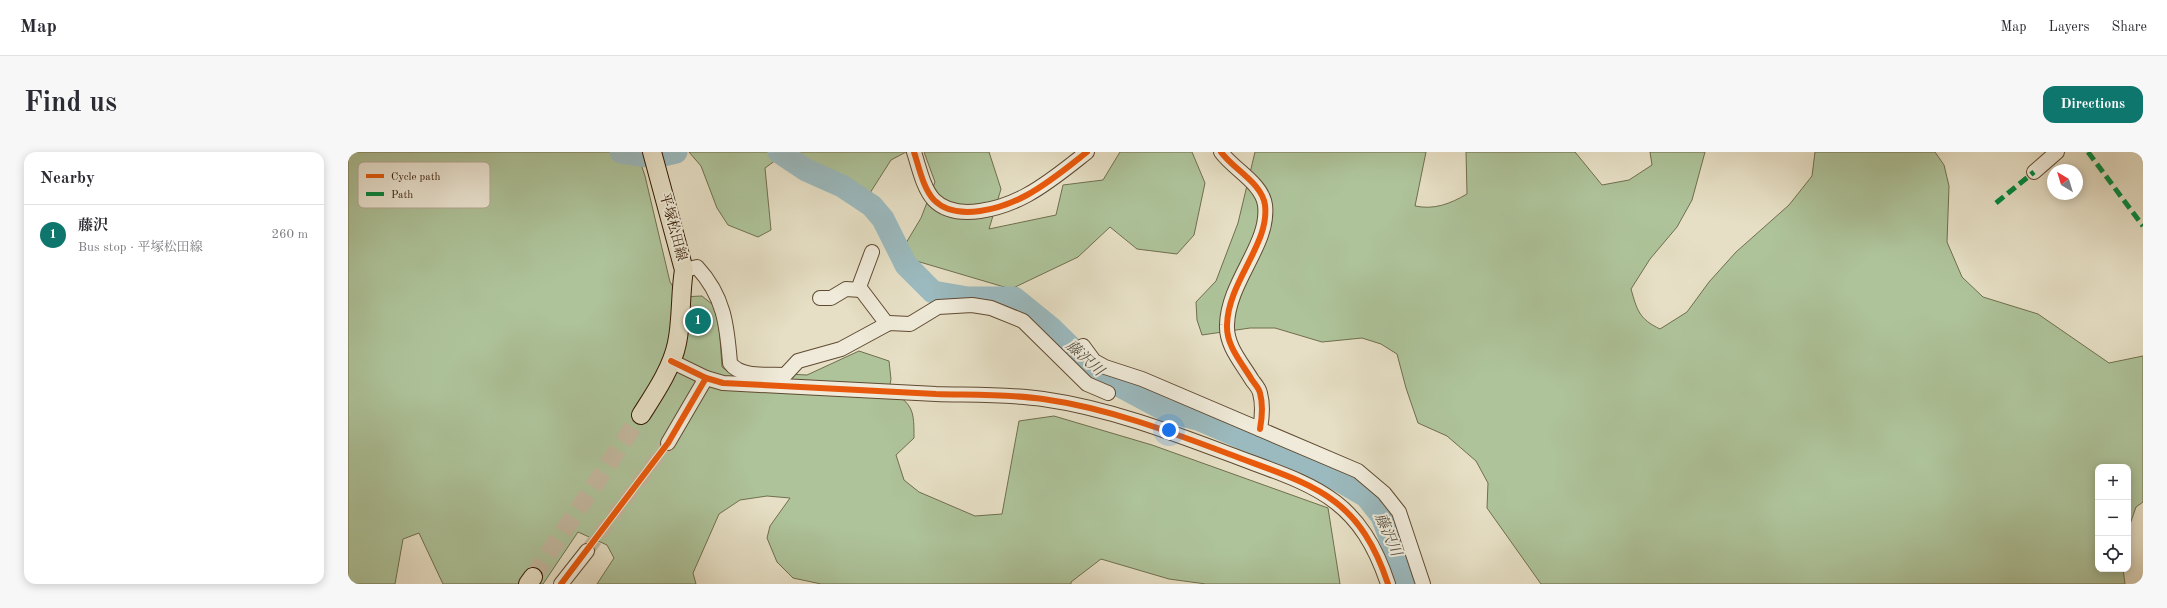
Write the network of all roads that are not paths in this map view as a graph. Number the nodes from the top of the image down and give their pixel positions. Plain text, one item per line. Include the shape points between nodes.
1 (652, 152) edge
2 (914, 152) edge
3 (1087, 152) edge
4 (1221, 152) edge
5 (2057, 152) edge
6 (2034, 172) dead end
7 (872, 252) dead end
8 (684, 270) junction
9 (861, 290) junction
10 (820, 298) dead end
11 (887, 324) junction
12 (1083, 346) dead end
13 (671, 361) junction
14 (1125, 374) junction
15 (706, 378) junction
16 (1108, 393) junction
17 (1095, 409) junction
18 (641, 415) tunnel mouth
19 (1260, 429) junction
20 (668, 443) tunnel mouth
21 (587, 551) tunnel mouth
22 (561, 584) edge
23 (1388, 584) edge
24 (1423, 584) edge

1 - 8 main road, 平塚松田線
2 - 3 street via 926,187 934,199 943,206 964,212 978,211 1027,195
4 - 19 street via 1258,190 1265,205 1265,220 1260,239 1231,298 1227,325 1232,348 1260,392
5 - 6 street
7 - 9 street via 859,287
8 - 11 street via 697,267 710,280 723,310 730,363 734,369 742,372 785,375 798,361 841,348
8 - 13 main road, 平塚松田線 via 677,344
9 - 10 street via 846,289 831,298
9 - 11 street
11 - 16 street via 910,324 938,307 972,305 991,308 1023,321 1087,384
12 - 14 street via 1094,361
13 - 15 street
13 - 18 main road, 平塚松田線
14 - 16 street
14 - 19 street
15 - 17 street via 731,383 1042,399
15 - 20 street
16 - 17 street
17 - 23 street via 1146,423 1308,484 1339,503 1362,527 1381,562
19 - 24 street via 1358,471 1384,493 1399,512
21 - 22 street

